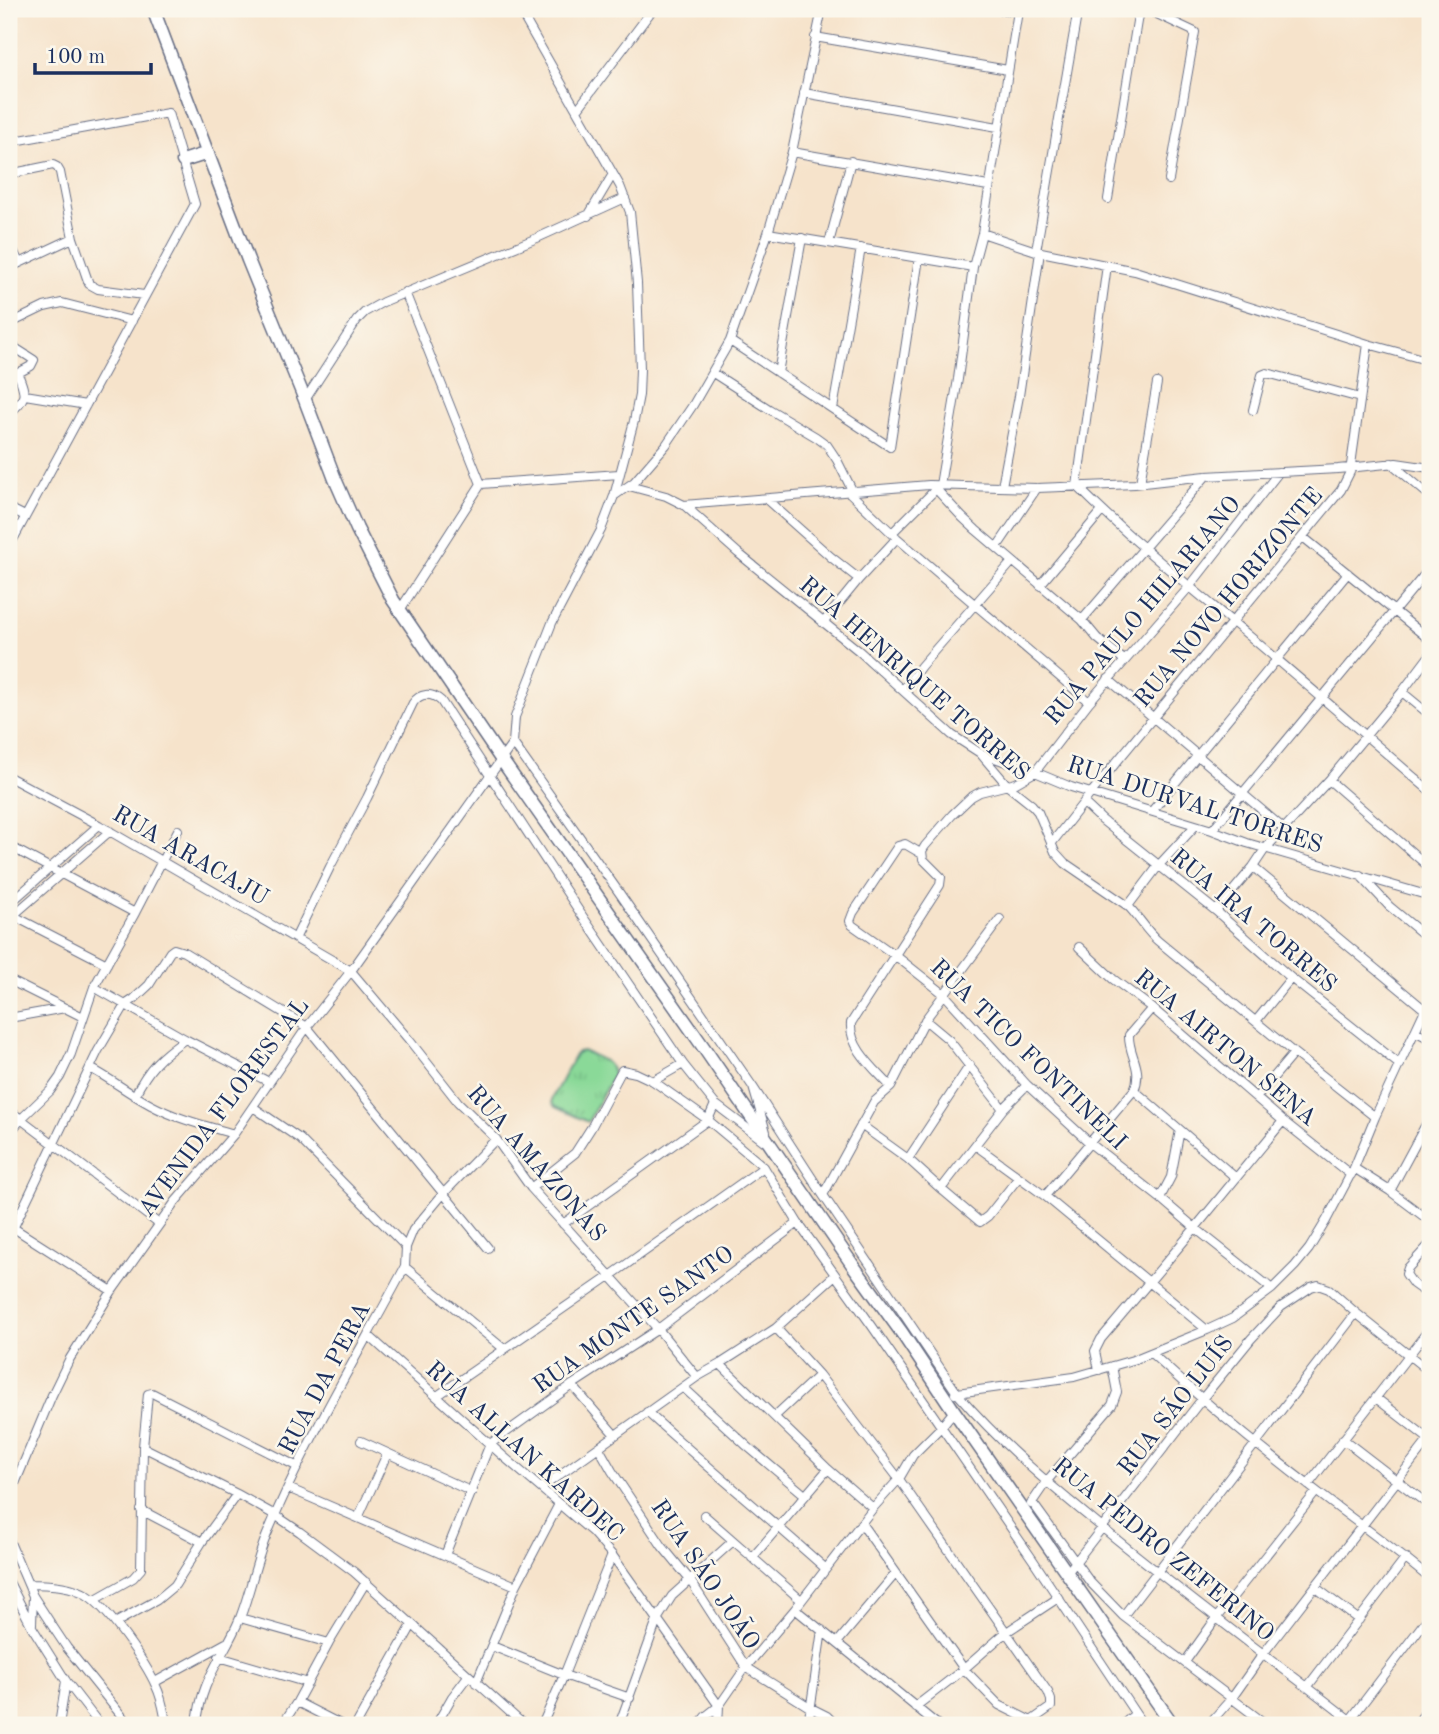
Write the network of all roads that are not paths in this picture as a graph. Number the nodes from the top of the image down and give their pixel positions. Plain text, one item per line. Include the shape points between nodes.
1 (153, 9) edge
2 (519, 9) edge
3 (653, 9) edge
4 (822, 9) edge
5 (990, 9) edge
6 (1046, 9) edge
7 (1078, 9) edge
8 (1139, 9) edge
9 (1146, 9) edge
10 (1018, 11) junction
11 (815, 37) junction
12 (1008, 70) junction
13 (804, 93) junction
14 (577, 110) junction
15 (998, 127) junction
16 (9, 142) edge
17 (792, 152) junction
18 (208, 153) junction
19 (183, 161) junction
20 (851, 161) junction
21 (9, 174) edge
22 (613, 174) junction
23 (1169, 180) dead end
24 (988, 186) junction
25 (625, 198) junction
26 (1108, 199) dead end
27 (588, 216) junction
28 (768, 233) junction
29 (982, 233) junction
30 (73, 237) junction
31 (802, 238) junction
32 (9, 241) edge
33 (829, 243) junction
34 (861, 248) junction
35 (1038, 251) junction
36 (919, 258) junction
37 (19, 263) junction
38 (1107, 265) junction
39 (974, 267) junction
40 (9, 268) edge
41 (405, 292) junction
42 (144, 295) junction
43 (132, 321) junction
44 (9, 324) edge
45 (730, 341) junction
46 (9, 344) edge
47 (1368, 344) junction
48 (1430, 361) edge
49 (713, 373) junction
50 (778, 373) junction
51 (18, 374) junction
52 (9, 378) edge
53 (1157, 383) dead end
54 (25, 395) junction
55 (1360, 398) junction
56 (305, 400) junction
57 (86, 405) junction
58 (833, 409) junction
59 (1254, 410) dead end
60 (9, 414) edge
61 (1391, 463) junction
62 (1350, 468) junction
63 (1430, 468) edge
64 (1279, 472) junction
65 (619, 474) junction
66 (1206, 476) junction
67 (1140, 483) junction
68 (481, 484) junction
69 (629, 486) junction
70 (1002, 486) junction
71 (1077, 486) junction
72 (938, 487) junction
73 (1037, 488) junction
74 (851, 492) junction
75 (614, 496) junction
76 (1430, 496) edge
77 (766, 499) junction
78 (684, 505) junction
79 (9, 508) edge
80 (1102, 511) junction
81 (25, 516) junction
82 (895, 536) junction
83 (1303, 537) junction
84 (9, 547) edge
85 (997, 547) junction
86 (1143, 547) junction
87 (1012, 562) junction
88 (1430, 568) edge
89 (1349, 573) junction
90 (859, 579) junction
91 (1040, 585) junction
92 (1190, 586) junction
93 (976, 604) junction
94 (400, 610) junction
95 (1394, 611) junction
96 (1082, 620) junction
97 (1232, 621) junction
98 (823, 623) junction
99 (1430, 640) edge
100 (1430, 655) edge
101 (1124, 660) junction
102 (1278, 660) junction
103 (1108, 679) junction
104 (903, 690) junction
105 (1402, 692) junction
106 (1321, 698) junction
107 (1089, 702) junction
108 (1430, 715) edge
109 (1154, 717) junction
110 (1366, 736) junction
111 (513, 743) junction
112 (979, 753) junction
113 (1198, 754) junction
114 (502, 759) junction
115 (1035, 772) junction
116 (491, 776) junction
117 (9, 777) edge
118 (1329, 780) junction
119 (1008, 786) junction
120 (1430, 791) edge
121 (1091, 793) junction
122 (1243, 793) junction
123 (1084, 803) junction
124 (1152, 811) junction
125 (99, 825) junction
126 (1195, 825) junction
127 (1284, 829) junction
128 (178, 830) dead end
129 (1212, 830) junction
130 (110, 831) junction
131 (1051, 844) junction
132 (9, 846) edge
133 (1265, 849) junction
134 (922, 854) junction
135 (162, 862) junction
136 (1159, 865) junction
137 (1253, 867) junction
138 (50, 868) junction
139 (1430, 868) edge
140 (62, 873) junction
141 (1360, 875) junction
142 (1430, 896) edge
143 (9, 904) edge
144 (1128, 906) junction
145 (1216, 911) junction
146 (135, 913) junction
147 (10, 916) edge
148 (1000, 919) dead end
149 (296, 937) junction
150 (1430, 940) edge
151 (1079, 947) dead end
152 (896, 956) junction
153 (107, 964) junction
154 (351, 971) junction
155 (1291, 978) junction
156 (9, 980) edge
157 (94, 987) junction
158 (944, 994) junction
159 (1430, 999) edge
160 (125, 1005) junction
161 (65, 1008) junction
162 (1152, 1008) junction
163 (1424, 1009) junction
164 (9, 1017) edge
165 (83, 1017) junction
166 (925, 1020) junction
167 (1256, 1021) junction
168 (307, 1027) junction
169 (1415, 1031) junction
170 (185, 1039) junction
171 (1430, 1039) edge
172 (1294, 1053) junction
173 (683, 1064) junction
174 (970, 1065) junction
175 (1400, 1065) junction
176 (90, 1068) junction
177 (653, 1081) junction
178 (269, 1082) junction
179 (1027, 1085) junction
180 (753, 1087) junction
181 (891, 1087) junction
182 (1134, 1090) junction
183 (135, 1095) junction
184 (1257, 1097) junction
185 (715, 1104) junction
186 (253, 1107) junction
187 (1003, 1109) junction
188 (9, 1111) edge
189 (1430, 1116) edge
190 (1375, 1117) junction
191 (21, 1119) junction
192 (708, 1121) junction
193 (1283, 1121) junction
194 (862, 1125) junction
195 (1180, 1129) junction
196 (9, 1134) edge
197 (234, 1134) junction
198 (496, 1139) junction
199 (769, 1144) junction
200 (1091, 1144) junction
201 (53, 1145) junction
202 (975, 1145) junction
203 (908, 1158) junction
204 (764, 1167) junction
205 (1352, 1171) junction
206 (1018, 1177) junction
207 (1236, 1178) junction
208 (531, 1188) junction
209 (941, 1189) junction
210 (1390, 1191) junction
211 (443, 1194) junction
212 (823, 1195) junction
213 (1045, 1196) junction
214 (1160, 1198) junction
215 (1430, 1221) edge
216 (798, 1223) junction
217 (159, 1224) junction
218 (563, 1224) junction
219 (1195, 1228) junction
220 (10, 1230) edge
221 (1430, 1244) edge
222 (407, 1247) junction
223 (488, 1248) dead end
224 (405, 1267) junction
225 (835, 1275) junction
226 (610, 1276) junction
227 (1149, 1281) junction
228 (1272, 1289) junction
229 (112, 1291) junction
230 (1430, 1296) edge
231 (1356, 1313) junction
232 (776, 1328) junction
233 (1430, 1328) edge
234 (658, 1329) junction
235 (1207, 1330) junction
236 (368, 1335) junction
237 (504, 1349) junction
238 (1151, 1353) junction
239 (1409, 1356) junction
240 (720, 1364) junction
241 (1112, 1366) junction
242 (1099, 1370) junction
243 (1430, 1372) edge
244 (819, 1375) junction
245 (697, 1377) junction
246 (572, 1385) junction
247 (684, 1388) junction
248 (951, 1395) junction
249 (437, 1396) junction
250 (1376, 1398) junction
251 (1202, 1399) junction
252 (954, 1411) junction
253 (647, 1412) junction
254 (775, 1416) junction
255 (941, 1427) junction
256 (615, 1435) junction
257 (1343, 1439) junction
258 (1430, 1439) edge
259 (361, 1441) dead end
260 (490, 1444) junction
261 (1256, 1444) junction
262 (143, 1447) junction
263 (598, 1448) junction
264 (387, 1454) junction
265 (298, 1467) junction
266 (828, 1469) junction
267 (899, 1479) junction
268 (1397, 1481) junction
269 (1046, 1482) junction
270 (1308, 1485) junction
271 (288, 1488) junction
272 (541, 1488) junction
273 (472, 1492) junction
274 (1316, 1492) junction
275 (237, 1494) junction
276 (805, 1494) junction
277 (9, 1498) edge
278 (559, 1504) junction
279 (1430, 1506) edge
280 (873, 1508) junction
281 (1029, 1508) junction
282 (141, 1510) junction
283 (275, 1515) junction
284 (705, 1515) dead end
285 (358, 1518) junction
286 (861, 1523) junction
287 (779, 1526) junction
288 (1361, 1526) junction
289 (1102, 1528) junction
290 (9, 1540) edge
291 (733, 1541) junction
292 (202, 1542) junction
293 (445, 1555) junction
294 (612, 1555) junction
295 (752, 1558) junction
296 (1406, 1558) junction
297 (1071, 1568) junction
298 (826, 1569) junction
299 (1156, 1571) junction
300 (896, 1573) junction
301 (1430, 1579) edge
302 (690, 1580) junction
303 (9, 1581) edge
304 (366, 1582) junction
305 (28, 1584) junction
306 (516, 1586) junction
307 (1315, 1587) junction
308 (33, 1596) junction
309 (1058, 1598) junction
310 (93, 1600) junction
311 (801, 1600) junction
312 (795, 1609) junction
313 (1430, 1615) edge
314 (1123, 1616) junction
315 (240, 1618) junction
316 (658, 1618) junction
317 (1217, 1618) junction
318 (1359, 1620) junction
319 (115, 1623) junction
320 (412, 1625) junction
321 (32, 1627) junction
322 (822, 1630) junction
323 (1005, 1633) junction
324 (227, 1642) junction
325 (329, 1643) junction
326 (837, 1643) junction
327 (492, 1646) junction
328 (1263, 1654) junction
329 (219, 1657) junction
330 (1185, 1662) junction
331 (746, 1667) junction
332 (964, 1669) junction
333 (564, 1675) junction
334 (468, 1676) junction
335 (65, 1681) junction
336 (155, 1682) junction
337 (308, 1683) junction
338 (476, 1683) junction
339 (1308, 1686) junction
340 (630, 1698) junction
341 (1231, 1699) junction
342 (297, 1702) junction
343 (719, 1706) junction
344 (1430, 1706) edge
345 (915, 1707) junction
346 (811, 1708) junction
347 (1135, 1714) junction
348 (165, 1717) dead end
349 (1035, 1723) edge
350 (1353, 1723) edge
351 (59, 1725) edge
352 (100, 1725) edge
353 (129, 1725) edge
354 (197, 1725) edge
355 (282, 1725) edge
356 (342, 1725) edge
357 (356, 1725) edge
358 (436, 1725) edge
359 (524, 1725) edge
360 (542, 1725) edge
361 (619, 1725) edge
362 (699, 1725) edge
363 (718, 1725) edge
364 (808, 1725) edge
365 (836, 1725) edge
366 (938, 1725) edge
367 (1122, 1725) edge
368 (1143, 1725) edge
369 (1173, 1725) edge
370 (1208, 1725) edge
371 (1267, 1725) edge
372 (1416, 1725) edge

1 - 18 highway
2 - 14 street
3 - 14 street
4 - 11 street
5 - 10 street
6 - 10 street
7 - 35 street
8 - 26 street
9 - 23 street via 1195,32
10 - 12 street
11 - 12 street
11 - 13 street
12 - 15 street
13 - 15 street
13 - 17 street
14 - 22 street
15 - 24 street
16 - 19 street via 167,113
17 - 20 street
17 - 28 street
18 - 19 highway
18 - 56 highway
19 - 42 street via 195,204
20 - 24 street
20 - 33 street
21 - 30 street via 58,167
22 - 25 street
22 - 27 street
24 - 29 street
25 - 27 street
25 - 65 street via 637,283 640,369 634,421
27 - 41 street
28 - 31 street
28 - 45 street
29 - 35 street
29 - 39 street
30 - 37 street
30 - 42 street via 89,284
31 - 33 street
31 - 50 street
32 - 37 street
33 - 34 street
34 - 36 street
34 - 58 street
35 - 38 street
35 - 70 street
36 - 39 street
36 - 58 street via 890,447
37 - 40 street
38 - 47 street
38 - 71 street
39 - 72 street
41 - 56 street via 359,316
41 - 68 street
42 - 43 street
43 - 44 street via 62,303
43 - 57 street
45 - 49 street
45 - 50 street
46 - 51 street via 34,360
47 - 48 street
47 - 55 street, RUA NOVO HORIZONTE
49 - 69 street via 666,445
49 - 74 street via 827,445
50 - 58 street
51 - 52 street
51 - 54 street
53 - 67 street
54 - 57 street
54 - 60 street
55 - 59 street via 1267,373 1259,382
55 - 62 street, RUA NOVO HORIZONTE
56 - 94 highway via 345,503
57 - 81 street
61 - 62 street
61 - 63 street
61 - 76 street
62 - 64 street
62 - 83 street, RUA NOVO HORIZONTE via 1341,490
64 - 66 street
64 - 92 street, RUA PAULO HILARIANO
65 - 68 street
65 - 75 street
66 - 67 street
66 - 86 street
67 - 71 street
68 - 94 street
69 - 75 street
69 - 78 street, RUA HENRIQUE TORRES
70 - 72 street
70 - 73 street
71 - 73 street
71 - 80 street
72 - 74 street
72 - 82 street
72 - 85 street via 962,517
73 - 85 street
74 - 77 street
74 - 82 street
75 - 111 street via 552,623 514,717
77 - 78 street
77 - 90 street
78 - 98 street, RUA HENRIQUE TORRES
79 - 81 street
80 - 86 street
80 - 91 street
81 - 84 street
82 - 90 street
82 - 93 street
83 - 89 street
83 - 97 street, RUA NOVO HORIZONTE
85 - 87 street
86 - 92 street
86 - 96 street
87 - 91 street
87 - 93 street
88 - 95 street
89 - 95 street
89 - 102 street
90 - 98 street
91 - 96 street
92 - 97 street
92 - 101 street, RUA PAULO HILARIANO
93 - 104 street
93 - 107 street
94 - 114 highway
95 - 99 street
95 - 106 street
96 - 101 street
97 - 102 street
97 - 109 street, RUA NOVO HORIZONTE
98 - 104 street, RUA HENRIQUE TORRES
100 - 105 street
101 - 103 street, RUA PAULO HILARIANO
102 - 106 street
102 - 113 street
103 - 107 street, RUA PAULO HILARIANO
103 - 109 street
104 - 112 street, RUA HENRIQUE TORRES
105 - 108 street
105 - 110 street
106 - 110 street
106 - 122 street
107 - 115 street, RUA PAULO HILARIANO
109 - 113 street
109 - 121 street, RUA NOVO HORIZONTE
110 - 118 street
110 - 120 street
111 - 114 street, AVENIDA FLORESTAL
111 - 180 street, RUA PEDRO ZEFERINO
112 - 115 street, RUA DURVAL TORRES
112 - 119 street, RUA HENRIQUE TORRES
113 - 122 street
113 - 124 street
114 - 116 street, AVENIDA FLORESTAL
114 - 199 highway
115 - 119 street
115 - 121 street, RUA DURVAL TORRES
116 - 149 street via 440,701 427,694 416,699
116 - 154 street, AVENIDA FLORESTAL
116 - 173 street
117 - 125 street, RUA ARACAJU
118 - 127 street
118 - 139 street
119 - 131 street, RUA HENRIQUE TORRES via 1038,812
119 - 134 street via 971,797
121 - 123 street, RUA NOVO HORIZONTE
121 - 124 street, RUA DURVAL TORRES
122 - 127 street
122 - 129 street
123 - 131 street, RUA NOVO HORIZONTE
123 - 136 street, RUA IRA TORRES
124 - 126 street, RUA DURVAL TORRES
125 - 130 street, RUA ARACAJU
125 - 138 street
126 - 129 street, RUA DURVAL TORRES
126 - 136 street
127 - 133 street
128 - 135 street
129 - 133 street, RUA DURVAL TORRES
130 - 135 street, RUA ARACAJU
130 - 140 street
131 - 144 street, RUA HENRIQUE TORRES via 1065,863
132 - 138 street
133 - 137 street
133 - 141 street, RUA DURVAL TORRES
134 - 152 street via 942,881
134 - 152 street, RUA TICO FONTINELI via 905,844 898,846 850,917 856,929
135 - 146 street
135 - 149 street, RUA ARACAJU
136 - 144 street
136 - 145 street, RUA IRA TORRES
137 - 145 street
137 - 163 street
138 - 140 street
138 - 143 street
140 - 146 street
140 - 147 street
141 - 142 street, RUA DURVAL TORRES
141 - 150 street
144 - 167 street, RUA HENRIQUE TORRES via 1151,935
145 - 155 street, RUA IRA TORRES
146 - 153 street
147 - 153 street
148 - 158 street
149 - 154 street, RUA ARACAJU
151 - 162 street, RUA AIRTON SENA
152 - 158 street, RUA TICO FONTINELI
152 - 181 street via 850,1028 861,1053
153 - 157 street
154 - 168 street, AVENIDA FLORESTAL
154 - 198 street, RUA AMAZONAS via 458,1102
155 - 167 street
155 - 175 street, RUA IRA TORRES
156 - 161 street
157 - 160 street
157 - 165 street
158 - 166 street
158 - 179 street, RUA TICO FONTINELI
159 - 163 street
160 - 168 street via 149,985 174,949
160 - 170 street
160 - 176 street
161 - 164 street
161 - 165 street
162 - 182 street via 1129,1035 1138,1074
162 - 184 street, RUA AIRTON SENA
163 - 169 street
165 - 191 street via 60,1077
166 - 174 street via 950,1040
166 - 181 street
167 - 172 street, RUA HENRIQUE TORRES
168 - 178 street, AVENIDA FLORESTAL
168 - 211 street
169 - 171 street
169 - 175 street
170 - 178 street
170 - 183 street via 158,1059
172 - 184 street
172 - 190 street, RUA HENRIQUE TORRES
173 - 177 street
173 - 185 street
174 - 187 street
174 - 203 street
175 - 190 street
176 - 183 street
176 - 201 street
177 - 192 street
177 - 208 street via 622,1070 575,1153
178 - 186 street, AVENIDA FLORESTAL
179 - 187 street
179 - 200 street, RUA TICO FONTINELI
180 - 199 street
180 - 212 street, RUA PEDRO ZEFERINO
181 - 194 street via 874,1102
182 - 195 street
182 - 200 street
183 - 197 street via 173,1115
184 - 193 street, RUA AIRTON SENA
185 - 192 street
185 - 199 street
186 - 197 street, AVENIDA FLORESTAL
186 - 222 street via 300,1139
187 - 202 street
188 - 191 street
189 - 210 street
190 - 205 street
191 - 196 street
191 - 201 street
192 - 204 street
192 - 218 street
193 - 205 street, RUA AIRTON SENA
193 - 207 street
194 - 203 street
194 - 212 street
195 - 207 street
195 - 214 street via 1171,1177
197 - 217 street, AVENIDA FLORESTAL
198 - 208 street, RUA AMAZONAS
198 - 211 street, RUA DA PERA
199 - 248 highway
200 - 213 street
200 - 214 street, RUA TICO FONTINELI
201 - 217 street
201 - 220 street
202 - 206 street
202 - 209 street
203 - 209 street
204 - 216 street
204 - 226 street
205 - 210 street, RUA AIRTON SENA
205 - 228 street via 1313,1243
206 - 209 street via 980,1222
206 - 213 street
207 - 219 street
208 - 218 street, RUA AMAZONAS
210 - 215 street, RUA AIRTON SENA
211 - 222 street, RUA DA PERA via 413,1230
211 - 223 street
212 - 248 street, RUA PEDRO ZEFERINO
213 - 227 street
214 - 219 street, RUA TICO FONTINELI
216 - 225 street
216 - 234 street, RUA MONTE SANTO
217 - 229 street, AVENIDA FLORESTAL
218 - 226 street, RUA AMAZONAS
219 - 227 street
219 - 228 street, RUA TICO FONTINELI
220 - 229 street
221 - 230 street via 1406,1274
222 - 224 street, RUA DA PERA
224 - 236 street, RUA DA PERA
224 - 237 street
225 - 232 street
225 - 255 street
226 - 234 street, RUA AMAZONAS
226 - 237 street
227 - 235 street
227 - 242 street via 1098,1344
228 - 235 street via 1233,1318
229 - 277 street, AVENIDA FLORESTAL via 63,1372
231 - 239 street
231 - 251 street, RUA SÃO LUÍS via 1329,1289 1311,1287 1282,1307
231 - 261 street
232 - 240 street
232 - 244 street
233 - 239 street
234 - 245 street, RUA AMAZONAS
234 - 246 street, RUA MONTE SANTO
235 - 238 street
236 - 249 street, RUA ALLAN KARDEC
236 - 265 street, RUA DA PERA
237 - 249 street
238 - 241 street
238 - 251 street
239 - 243 street
239 - 250 street
240 - 245 street
240 - 254 street
241 - 242 street
241 - 269 street via 1117,1392 1112,1405
242 - 248 street
244 - 254 street
244 - 267 street
245 - 247 street
246 - 256 street
246 - 260 street, RUA MONTE SANTO
247 - 253 street
247 - 276 street
248 - 252 highway
248 - 269 street, RUA PEDRO ZEFERINO
249 - 260 street, RUA ALLAN KARDEC
250 - 257 street
250 - 258 street
251 - 261 street
251 - 289 street, RUA SÃO LUÍS
252 - 255 street
252 - 281 highway
253 - 256 street
253 - 287 street
254 - 266 street
255 - 267 street via 912,1455
255 - 309 street
256 - 263 street
257 - 268 street
257 - 270 street
258 - 268 street
259 - 264 street
260 - 272 street, RUA ALLAN KARDEC
260 - 273 street
261 - 270 street
261 - 299 street
262 - 265 street via 147,1395 152,1393
262 - 275 street
262 - 282 street
263 - 272 street
263 - 302 street, RUA SÃO JOÃO via 662,1546
264 - 273 street
264 - 285 street
265 - 271 street, RUA DA PERA
266 - 276 street
266 - 280 street
267 - 280 street
267 - 323 street
268 - 279 street
268 - 288 street
269 - 281 street
269 - 289 street, RUA PEDRO ZEFERINO
270 - 274 street
271 - 283 street, RUA DA PERA
271 - 285 street
272 - 278 street, RUA ALLAN KARDEC
273 - 293 street
274 - 288 street
274 - 317 street
275 - 283 street
275 - 292 street
276 - 287 street
278 - 294 street, RUA ALLAN KARDEC
278 - 306 street
280 - 286 street
281 - 297 highway
282 - 292 street
282 - 310 street via 139,1572
283 - 304 street
283 - 315 street, RUA DA PERA
284 - 291 street
285 - 293 street
286 - 298 street
286 - 300 street
287 - 295 street
287 - 298 street
288 - 296 street
288 - 307 street
289 - 297 street, RUA SÃO LUÍS
289 - 299 street, RUA PEDRO ZEFERINO
290 - 305 street
291 - 295 street
291 - 302 street
292 - 319 street via 168,1592
293 - 306 street
294 - 316 street, RUA ALLAN KARDEC
294 - 333 street
295 - 311 street
296 - 301 street
296 - 318 street
297 - 314 street
297 - 369 highway
298 - 311 street
299 - 314 street
299 - 317 street, RUA PEDRO ZEFERINO
300 - 326 street
300 - 332 street
302 - 316 street
302 - 331 street, RUA SÃO JOÃO
303 - 321 street
304 - 320 street
304 - 325 street
305 - 308 street
305 - 310 street via 70,1588
306 - 327 street
307 - 318 street
307 - 328 street
308 - 321 street
308 - 353 street
309 - 323 street
309 - 347 street
310 - 319 street
311 - 312 street
312 - 322 street
312 - 331 street
313 - 350 street
314 - 330 street
315 - 324 street, RUA DA PERA
315 - 325 street
316 - 340 street
316 - 343 street, RUA ALLAN KARDEC
317 - 328 street, RUA PEDRO ZEFERINO
317 - 330 street
318 - 339 street
319 - 336 street
320 - 334 street
320 - 357 street
321 - 335 street
322 - 326 street
322 - 346 street
323 - 332 street
323 - 349 street via 1051,1700 1052,1705
324 - 329 street, RUA DA PERA
324 - 336 street
325 - 337 street
326 - 345 street
327 - 333 street
327 - 338 street
328 - 339 street, RUA PEDRO ZEFERINO
328 - 341 street
329 - 337 street
329 - 354 street, RUA DA PERA via 201,1696
330 - 341 street
331 - 343 street
331 - 346 street, RUA SÃO JOÃO
332 - 345 street
332 - 349 street via 999,1705
333 - 340 street
333 - 360 street
334 - 338 street
334 - 358 street
335 - 351 street
335 - 352 street
336 - 348 street
337 - 342 street
338 - 359 street
339 - 350 street, RUA PEDRO ZEFERINO
340 - 361 street
341 - 370 street
341 - 371 street
342 - 355 street
342 - 356 street
343 - 362 street
343 - 363 street
344 - 372 street
345 - 366 street
346 - 364 street
346 - 365 street, RUA SÃO JOÃO
347 - 367 street
347 - 368 street

